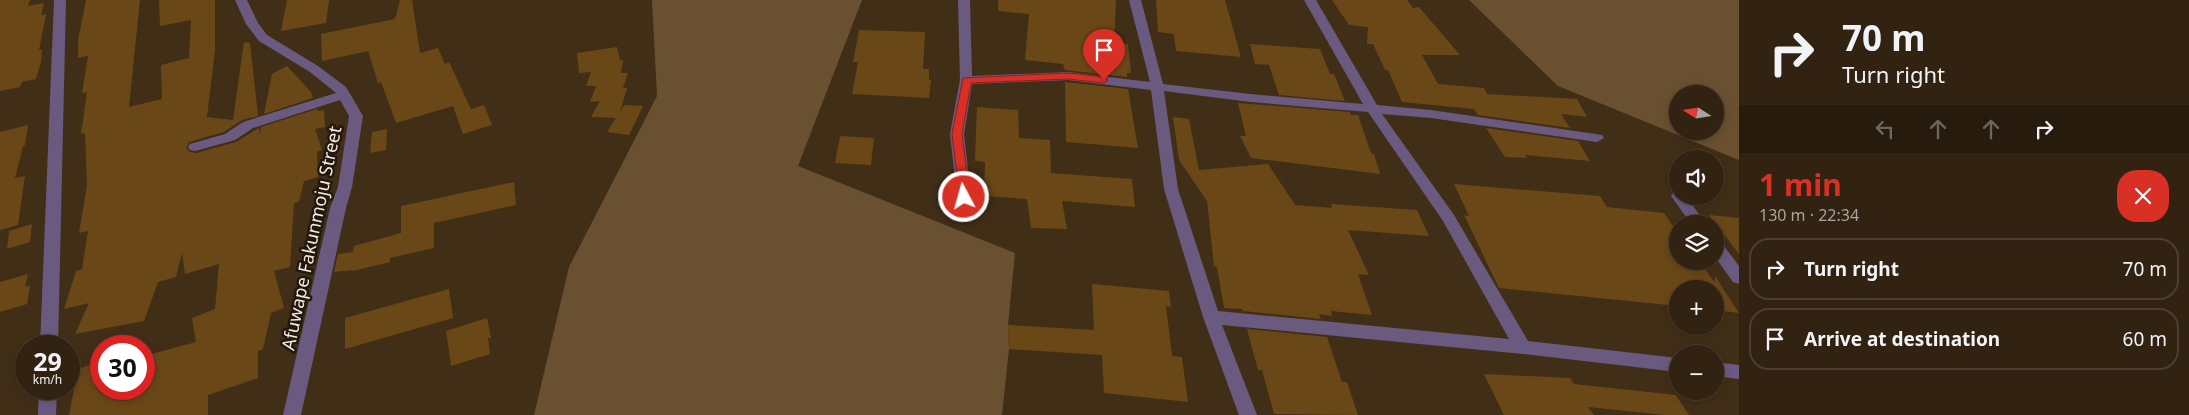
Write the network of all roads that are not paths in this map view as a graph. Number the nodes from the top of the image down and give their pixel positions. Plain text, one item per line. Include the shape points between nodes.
1 (60, 0) edge
2 (241, 0) edge
3 (964, 0) edge
4 (1135, 0) edge
5 (1310, 0) edge
6 (966, 80) junction
7 (1157, 86) junction
8 (344, 95) junction
9 (1373, 110) junction
10 (1597, 138) dead end
11 (195, 147) dead end
12 (964, 197) dead end
13 (1724, 258) edge
14 (1739, 278) edge
15 (1211, 317) junction
16 (49, 335) edge
17 (1523, 347) junction
18 (1669, 364) edge
19 (1724, 370) edge
20 (1739, 372) edge
21 (48, 400) edge
22 (47, 415) edge
23 (292, 415) edge
24 (1248, 415) edge

1 - 16 street
2 - 8 street, Afuwape Fakunmoju Street via 252,24 263,38 314,69
3 - 6 street
4 - 7 street
5 - 9 street
6 - 7 street via 1068,76
6 - 12 street via 957,134
7 - 9 street
7 - 15 street via 1171,189
8 - 11 street via 248,125 230,137
8 - 23 street, Afuwape Fakunmoju Street via 356,116 345,187
9 - 10 street via 1431,114
9 - 17 street via 1449,219
13 - 14 street
15 - 17 street
15 - 24 street
17 - 18 street
19 - 20 street
21 - 22 street

